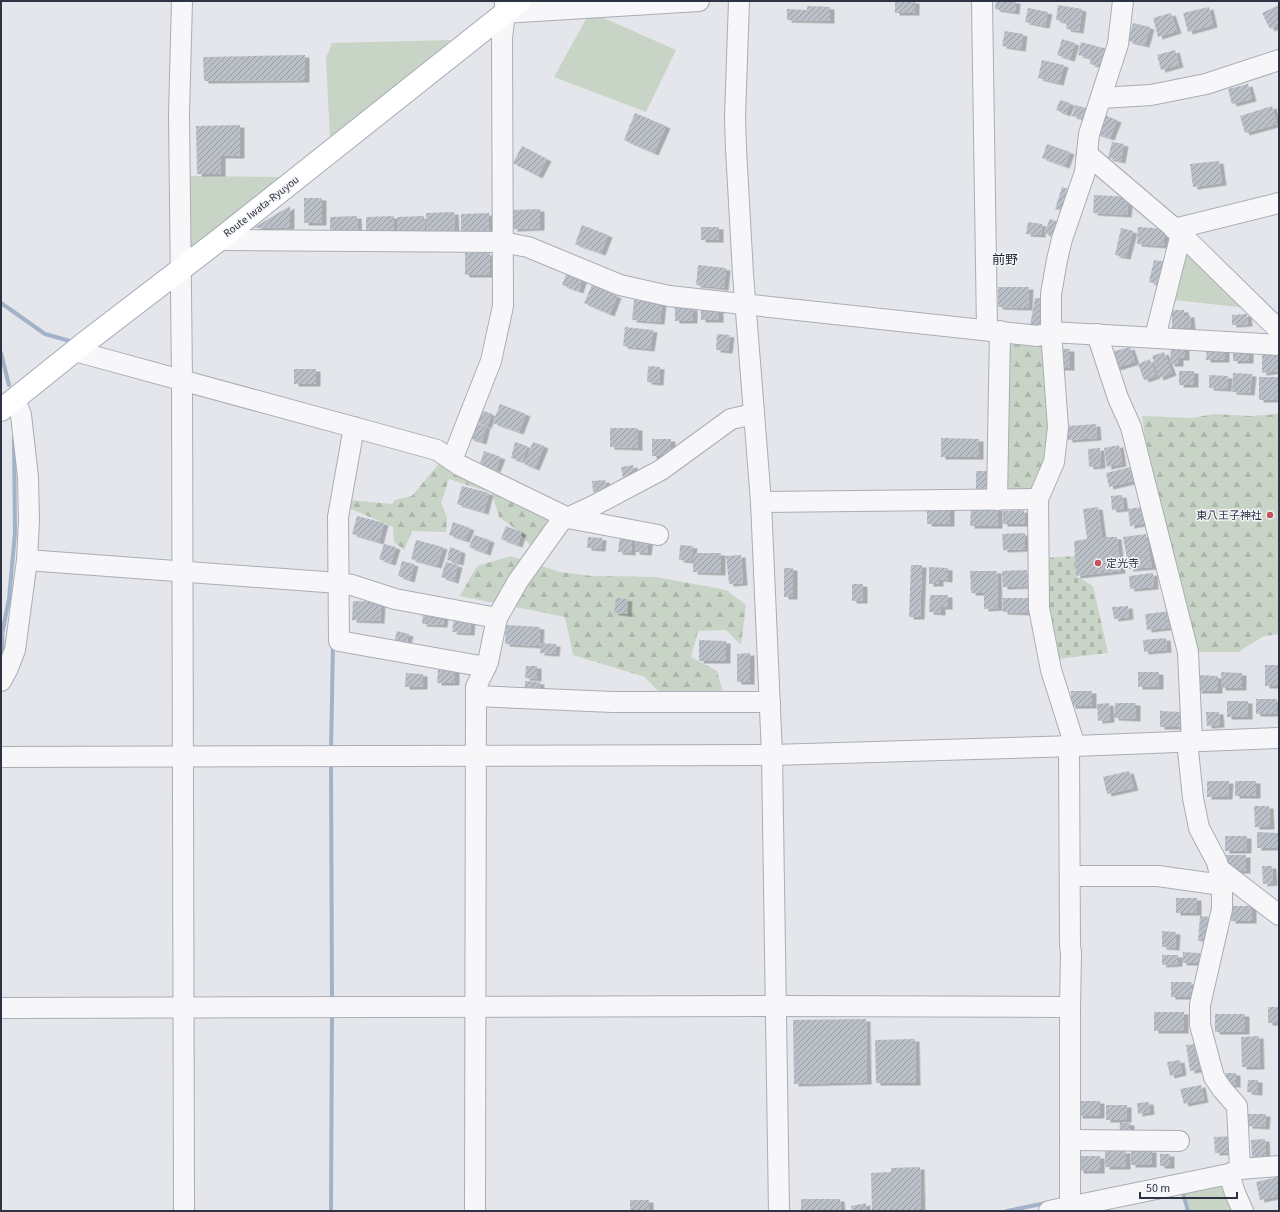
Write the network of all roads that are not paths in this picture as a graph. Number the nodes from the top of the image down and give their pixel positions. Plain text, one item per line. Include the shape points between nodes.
1 (182, 1) edge
2 (699, 1) edge
3 (739, 1) edge
4 (982, 1) edge
5 (1120, 1) edge
6 (510, 5) edge
7 (1277, 67) edge
8 (1101, 98) junction
9 (1087, 154) junction
10 (1279, 203) edge
11 (1178, 232) junction
12 (219, 240) junction
13 (502, 242) junction
14 (181, 268) junction
15 (745, 305) junction
16 (1279, 330) edge
17 (994, 331) junction
18 (1051, 332) junction
19 (1097, 334) junction
20 (1155, 338) junction
21 (1279, 344) edge
22 (75, 351) junction
23 (182, 379) junction
24 (5, 406) edge
25 (754, 414) junction
26 (354, 427) junction
27 (452, 460) junction
28 (1038, 499) junction
29 (997, 500) junction
30 (761, 502) junction
31 (568, 518) junction
32 (658, 535) dead end
33 (27, 560) junction
34 (183, 572) junction
35 (338, 583) junction
36 (498, 618) junction
37 (486, 667) junction
38 (1, 681) edge
39 (476, 696) junction
40 (770, 702) junction
41 (1279, 738) edge
42 (1190, 741) junction
43 (1072, 746) junction
44 (772, 755) junction
45 (476, 756) junction
46 (1, 757) edge
47 (183, 757) junction
48 (1070, 876) junction
49 (1220, 877) junction
50 (1279, 915) edge
51 (776, 1006) junction
52 (1070, 1007) junction
53 (1, 1008) edge
54 (184, 1008) junction
55 (476, 1008) junction
56 (1070, 1140) junction
57 (1179, 1141) dead end
58 (1279, 1166) edge
59 (1234, 1171) junction
60 (1070, 1201) junction
61 (184, 1211) edge
62 (475, 1211) edge
63 (779, 1211) edge
64 (1049, 1211) edge
65 (1243, 1211) edge

1 - 14 street via 179,114
2 - 6 street
3 - 15 street via 735,117
4 - 17 street
5 - 8 street via 1118,44
6 - 12 main road, Route Iwata-Ryuyou
6 - 13 street via 502,38
7 - 8 street via 1151,95
8 - 9 street via 1089,134
9 - 11 street
9 - 18 street via 1085,172 1056,260 1051,294
10 - 11 street
11 - 16 street
11 - 20 street
12 - 13 street
12 - 14 main road, Route Iwata-Ryuyou
13 - 15 street via 528,247 620,285 669,296
13 - 27 street via 503,306 491,361
14 - 22 main road, Route Iwata-Ryuyou
14 - 23 street
15 - 17 street
15 - 25 street
17 - 18 street via 1038,336
17 - 29 street
18 - 19 street
18 - 28 street via 1058,427 1054,462
19 - 20 street
19 - 42 street via 1118,398 1131,427 1188,652
20 - 21 street
22 - 23 street
22 - 24 main road, Route Iwata-Ryuyou
23 - 26 street
23 - 34 street
24 - 33 street via 21,415 28,477
25 - 30 street
25 - 31 street via 731,419 661,470
26 - 27 street via 437,450
26 - 35 street via 338,517
27 - 31 street
28 - 29 street
28 - 43 street via 1039,608 1051,670
29 - 30 street
30 - 40 street
31 - 32 street
31 - 36 street via 561,521 518,581
33 - 34 street
33 - 38 street via 15,650
34 - 35 street
34 - 47 street
35 - 36 street via 395,599
35 - 37 street via 339,641
36 - 37 street
37 - 39 street via 476,687
39 - 40 street via 623,702
39 - 45 street
40 - 44 street
41 - 42 street
42 - 43 street
42 - 49 street via 1193,798 1199,828 1217,862
43 - 44 street
43 - 48 street
44 - 45 street
44 - 51 street
45 - 47 street
45 - 55 street
46 - 47 street
47 - 54 street
48 - 49 street
48 - 52 street
49 - 50 street
49 - 59 street via 1222,909 1200,1006 1200,1025 1214,1078 1237,1106
51 - 52 street
51 - 55 street
51 - 63 street
52 - 56 street
53 - 54 street
54 - 55 street
54 - 61 street
55 - 62 street
56 - 57 street
56 - 60 street
58 - 59 street
59 - 60 street via 1180,1183
59 - 65 street via 1235,1193
60 - 64 street

